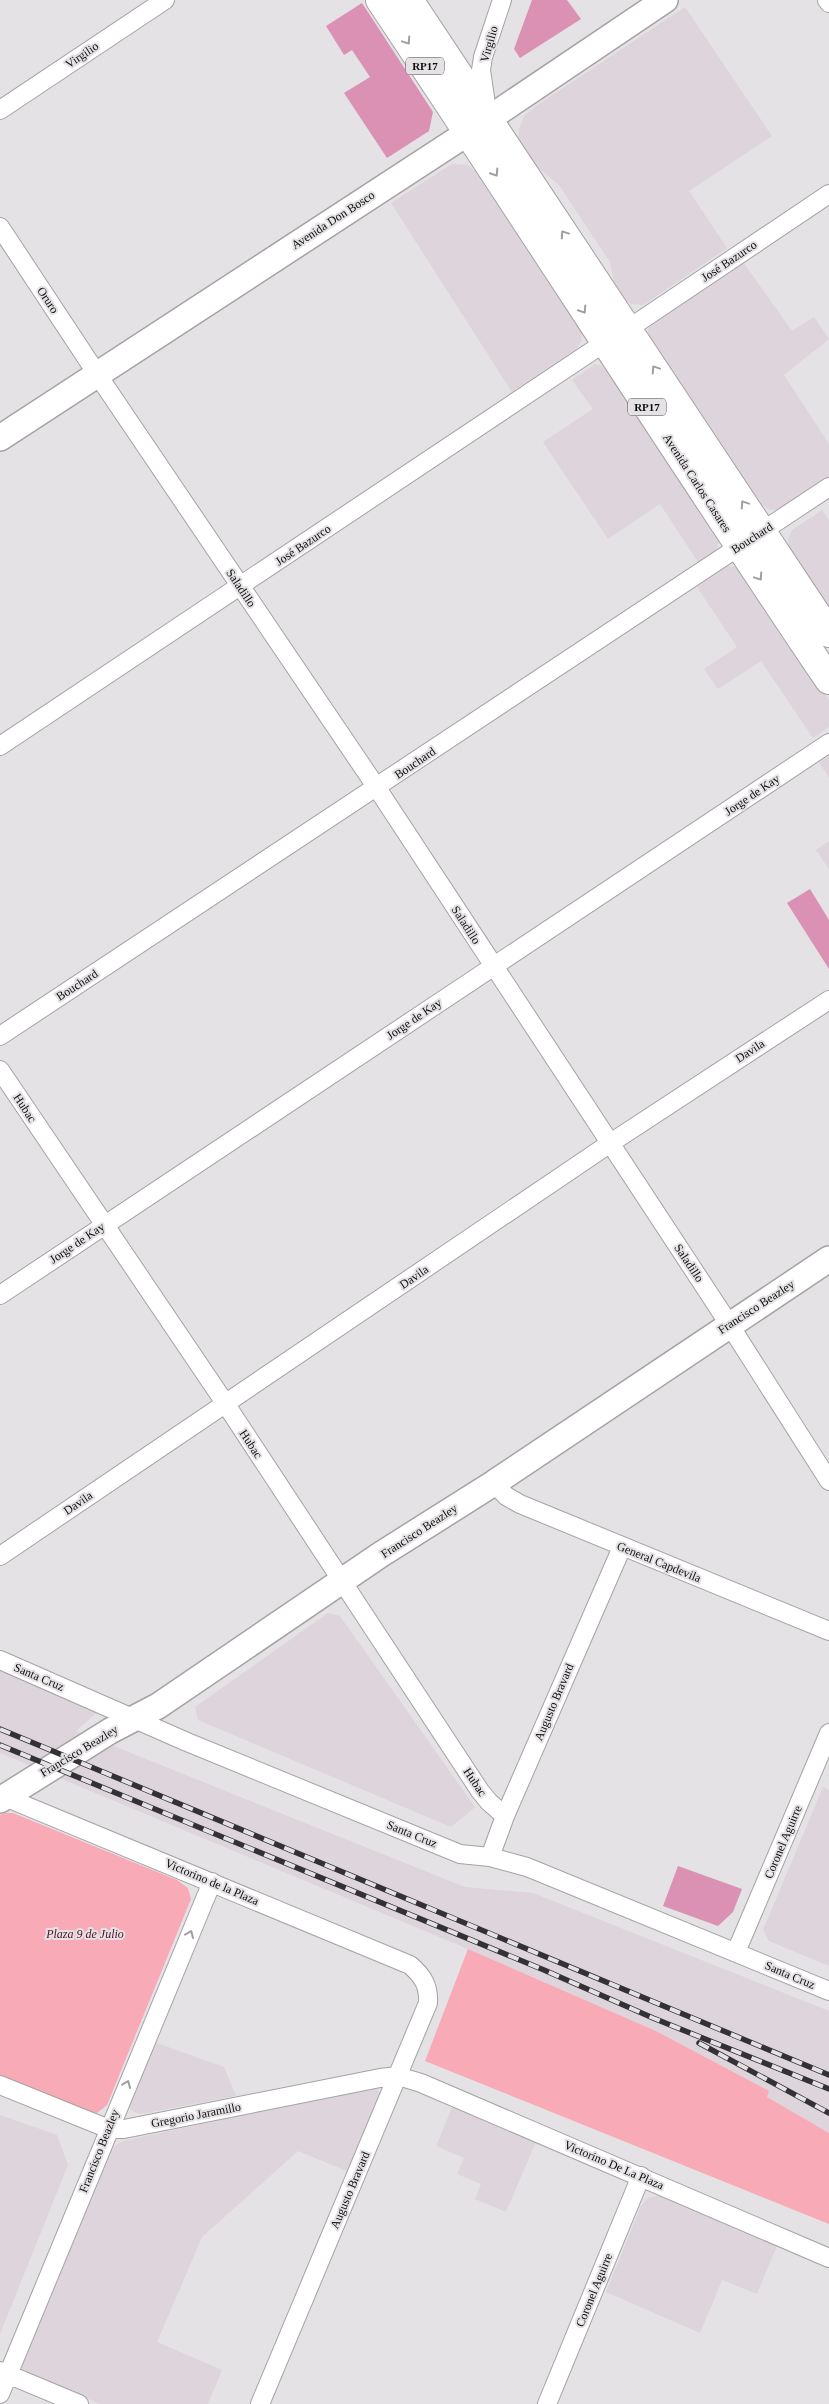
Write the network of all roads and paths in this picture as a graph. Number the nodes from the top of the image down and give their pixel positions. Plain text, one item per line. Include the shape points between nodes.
1 (165, 0) edge
2 (380, 0) edge
3 (409, 0) edge
4 (502, 0) edge
5 (665, 0) edge
6 (0, 110) edge
7 (479, 125) junction
8 (829, 194) edge
9 (0, 227) edge
10 (628, 329) junction
11 (604, 343) junction
12 (97, 374) junction
13 (0, 438) edge
14 (829, 487) edge
15 (762, 531) junction
16 (739, 546) junction
17 (240, 587) junction
18 (829, 633) edge
19 (829, 680) edge
20 (829, 743) edge
21 (0, 746) edge
22 (376, 788) junction
23 (493, 967) junction
24 (829, 1000) edge
25 (0, 1036) edge
26 (0, 1070) edge
27 (609, 1144) junction
28 (103, 1226) junction
29 (829, 1259) edge
30 (0, 1295) edge
31 (729, 1324) junction
32 (224, 1403) junction
33 (829, 1481) edge
34 (494, 1482) junction
35 (622, 1547) junction
36 (0, 1556) edge
37 (342, 1581) junction
38 (829, 1631) edge
39 (0, 1660) edge
40 (135, 1718) junction
41 (829, 1733) edge
42 (2, 1797) edge
43 (505, 1816) junction
44 (490, 1857) junction
45 (212, 1882) junction
46 (736, 1952) junction
47 (421, 1975) joint
48 (829, 1991) edge
49 (398, 2076) junction
50 (0, 2085) edge
51 (109, 2129) junction
52 (641, 2176) junction
53 (829, 2258) edge
54 (4, 2373) edge
55 (0, 2394) edge
56 (79, 2404) edge
57 (260, 2404) edge
58 (547, 2404) edge

1 - 6 street, Virgilio
2 -> 7 main road, RP17
3 - 7 main road, RP17
4 - 7 street, Virgilio via 483,57
5 - 7 street, Avenida Don Bosco
10 -> 7 main road, RP17
7 -> 11 main road, Avenida Carlos Casares / RP17
7 - 12 street, Avenida Don Bosco
8 - 10 street, José Bazurco
9 - 12 street, Oruro
15 -> 10 main road, RP17
11 - 16 main road, Avenida Carlos Casares / RP17
11 - 17 street, José Bazurco
12 - 13 street, Avenida Don Bosco
12 - 17 street, Saladillo
14 - 15 street, Bouchard
15 - 16 street, Bouchard
15 - 18 main road, RP17
16 -> 19 main road, Avenida Carlos Casares / RP17
16 - 22 street, Bouchard
17 - 21 street, José Bazurco
17 - 22 street, Saladillo
20 - 23 street, Jorge de Kay
22 - 23 street, Saladillo
22 - 25 street, Bouchard
23 - 27 street, Saladillo
23 - 28 street, Jorge de Kay
24 - 27 street, Davila
26 - 28 street, Hubac
27 - 31 street, Saladillo
27 - 32 street, Davila
28 - 30 street, Jorge de Kay
28 - 32 street, Hubac
29 - 31 street, Francisco Beazley
31 - 33 street, Saladillo
31 - 34 street, Francisco Beazley
32 - 36 street, Davila
32 - 37 street, Hubac
34 - 35 street, General Capdevila via 506,1496 520,1504
34 - 37 street, Francisco Beazley
35 - 38 street, General Capdevila
35 - 43 street, Augusto Bravard
37 - 40 street, Francisco Beazley via 158,1706
37 - 43 street, Hubac via 480,1791
39 - 40 street, Santa Cruz
40 - 42 street, Francisco Beazley
40 - 44 street, Santa Cruz via 460,1854
41 - 46 street, Coronel Aguirre
42 - 45 street, Victorino de la Plaza
43 - 44 street, Augusto Bravard
44 - 46 street, Santa Cruz via 527,1867
45 - 47 street, Victorino de la Plaza via 410,1965
51 -> 45 street, Francisco Beazley
46 - 48 street, Santa Cruz
47 - 49 street, Augusto Bravard via 429,1992 428,2003
49 - 51 street, Gregorio Jaramillo via 124,2129
49 - 52 street, Victorino De La Plaza
49 - 57 street, Augusto Bravard
50 - 51 street, Gregorio Jaramillo
51 - 54 street, Francisco Beazley
52 - 53 street, Victorino De La Plaza
52 - 58 street, Coronel Aguirre
54 - 55 street, Francisco Beazley
54 - 56 street

